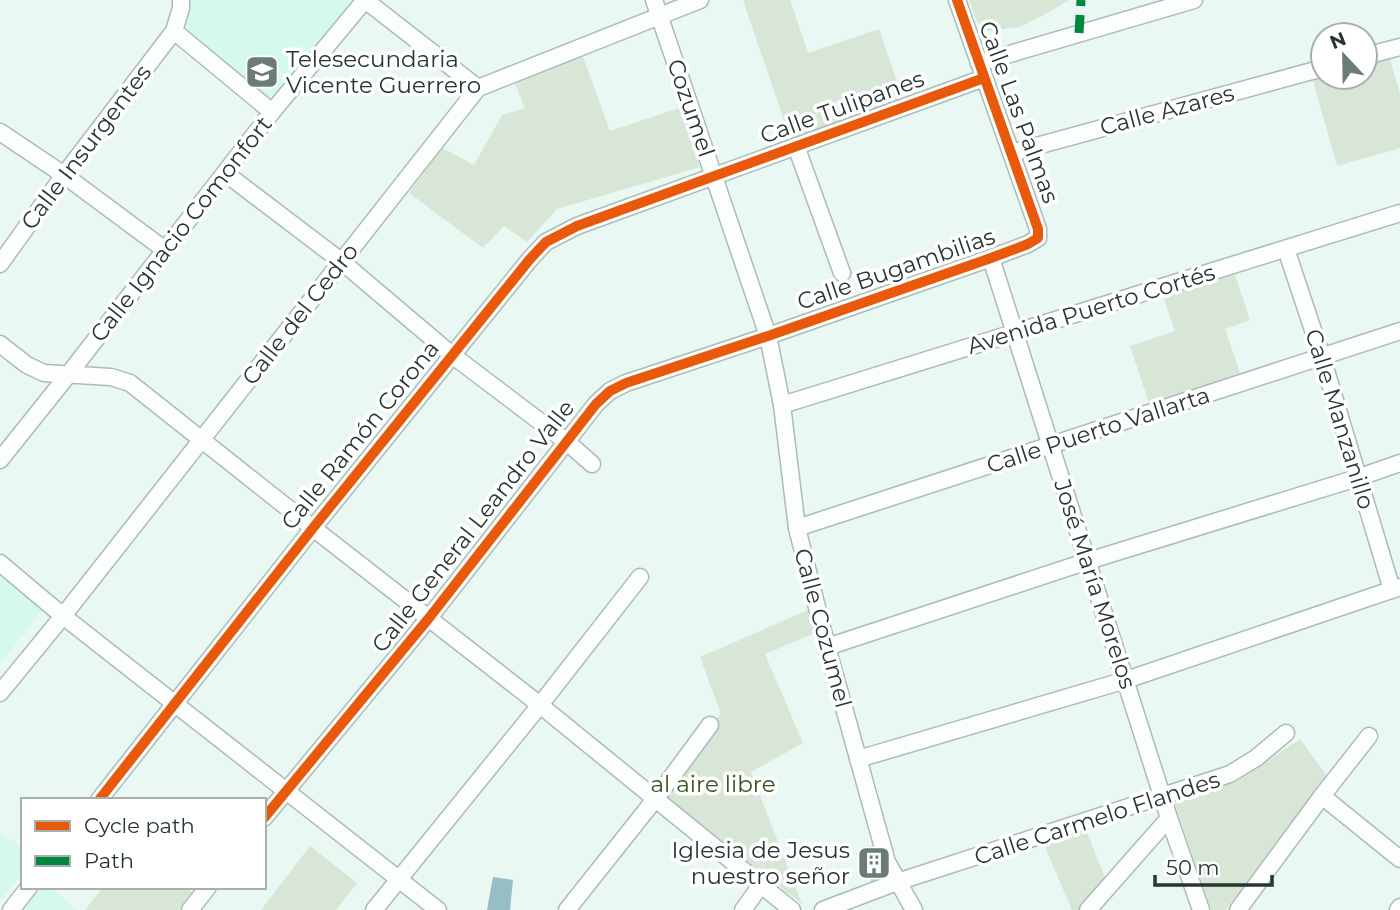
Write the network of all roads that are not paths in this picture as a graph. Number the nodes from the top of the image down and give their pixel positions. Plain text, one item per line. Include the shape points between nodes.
1 (181, 0) edge
2 (365, 0) edge
3 (700, 0) edge
4 (957, 0) edge
5 (1194, 0) edge
6 (656, 8) edge
7 (174, 31) junction
8 (1400, 47) edge
9 (1379, 52) edge
10 (982, 71) junction
11 (1309, 72) edge
12 (478, 88) junction
13 (272, 112) junction
14 (0, 132) edge
15 (796, 146) junction
16 (1011, 153) junction
17 (225, 173) junction
18 (64, 175) junction
19 (714, 176) junction
20 (1400, 213) edge
21 (1038, 238) joint
22 (1286, 249) junction
23 (165, 250) junction
24 (991, 258) junction
25 (341, 261) junction
26 (0, 264) edge
27 (842, 273) dead end
28 (1400, 331) edge
29 (1014, 332) junction
30 (768, 336) junction
31 (0, 344) edge
32 (452, 355) junction
33 (1322, 357) junction
34 (68, 375) junction
35 (782, 405) junction
36 (201, 439) junction
37 (567, 442) junction
38 (1051, 445) junction
39 (0, 460) edge
40 (1400, 463) edge
41 (592, 464) dead end
42 (1357, 478) junction
43 (313, 528) junction
44 (797, 528) junction
45 (1088, 561) junction
46 (0, 564) edge
47 (640, 577) dead end
48 (1396, 589) edge
49 (63, 615) junction
50 (429, 618) junction
51 (827, 647) junction
52 (1126, 680) junction
53 (0, 693) edge
54 (176, 703) junction
55 (540, 705) junction
56 (710, 725) dead end
57 (1286, 733) dead end
58 (1369, 736) dead end
59 (858, 759) junction
60 (287, 790) junction
61 (1162, 796) junction
62 (1322, 796) junction
63 (101, 798) edge
64 (656, 798) junction
65 (266, 816) edge
66 (1169, 818) junction
67 (1400, 859) edge
68 (399, 879) junction
69 (897, 883) junction
70 (761, 885) junction
71 (27, 889) edge
72 (206, 889) edge
73 (11, 910) edge
74 (190, 910) edge
75 (374, 910) edge
76 (438, 910) edge
77 (567, 910) edge
78 (743, 910) edge
79 (792, 910) edge
80 (823, 910) edge
81 (914, 910) edge
82 (1088, 910) edge
83 (1201, 910) edge
84 (1238, 910) edge

1 - 7 street
2 - 12 street
2 - 13 street, Calle Ignacio Comonfort
3 - 6 street, Calle del Cedro
4 - 10 street, Calle Las Palmas
5 - 10 street, Calle Tulipanes
6 - 12 street, Calle del Cedro
6 - 19 street, Cozumel
7 - 13 street
7 - 18 street, Calle Insurgentes
8 - 9 street
10 - 15 street, Calle Tulipanes
10 - 16 street, Calle Las Palmas
11 - 16 street, Calle Azares
12 - 25 street, Calle del Cedro
13 - 17 street, Calle Ignacio Comonfort
14 - 18 street
15 - 19 street, Calle Tulipanes
15 - 27 street
16 - 21 street, Calle Las Palmas
17 - 23 street, Calle Ignacio Comonfort
17 - 25 street
18 - 23 street
18 - 26 street, Calle Insurgentes
19 - 30 street, Cozumel
19 - 32 street, Calle Ramón Corona via 577,226 546,242
20 - 22 street, Avenida Puerto Cortés
21 - 24 street, Calle Bugambilias
22 - 29 street, Avenida Puerto Cortés
22 - 33 street, Calle Manzanillo
23 - 34 street, Calle Ignacio Comonfort
24 - 29 street, José María Morelos
24 - 30 street, Calle Bugambilias
25 - 32 street
25 - 36 street, Calle del Cedro
28 - 33 street, Calle Puerto Vallarta
29 - 35 street, Avenida Puerto Cortés
29 - 38 street, José María Morelos
30 - 35 street, Calle Cozumel
30 - 37 street, Calle General Leandro Valle via 610,390
31 - 34 street via 44,373
32 - 37 street
32 - 43 street, Calle Ramón Corona
33 - 38 street, Calle Puerto Vallarta
33 - 42 street, Calle Manzanillo
34 - 36 street via 111,377 130,383
34 - 39 street, Calle Ignacio Comonfort
35 - 44 street, Calle Cozumel
36 - 43 street
36 - 49 street, Calle del Cedro
37 - 41 street
37 - 50 street, Calle General Leandro Valle
38 - 44 street, Calle Puerto Vallarta
38 - 45 street, José María Morelos
40 - 42 street
42 - 45 street
42 - 48 street, Calle Manzanillo
43 - 50 street
43 - 54 street, Calle Ramón Corona
44 - 51 street, Calle Cozumel
45 - 51 street
45 - 52 street, José María Morelos
46 - 49 street
47 - 55 street
48 - 52 street
49 - 53 street, Calle del Cedro
49 - 54 street
50 - 55 street
50 - 60 street, Calle General Leandro Valle
51 - 59 street, Calle Cozumel
52 - 59 street
52 - 61 street, José María Morelos
54 - 60 street
54 - 63 street, Calle Ramón Corona
55 - 64 street
55 - 68 street
56 - 64 street
57 - 61 street, Calle Carmelo Flandes via 1230,774
58 - 62 street
59 - 69 street, Calle Cozumel
60 - 65 street, Calle General Leandro Valle
60 - 68 street
61 - 66 street, José María Morelos
61 - 69 street, Calle Carmelo Flandes
62 - 67 street
62 - 84 street
64 - 70 street
64 - 77 street
66 - 82 street
66 - 83 street, José María Morelos
68 - 75 street
68 - 76 street
69 - 80 street, Calle Carmelo Flandes
69 - 81 street, Calle Cozumel
70 - 78 street
70 - 79 street
71 - 73 street
72 - 74 street

